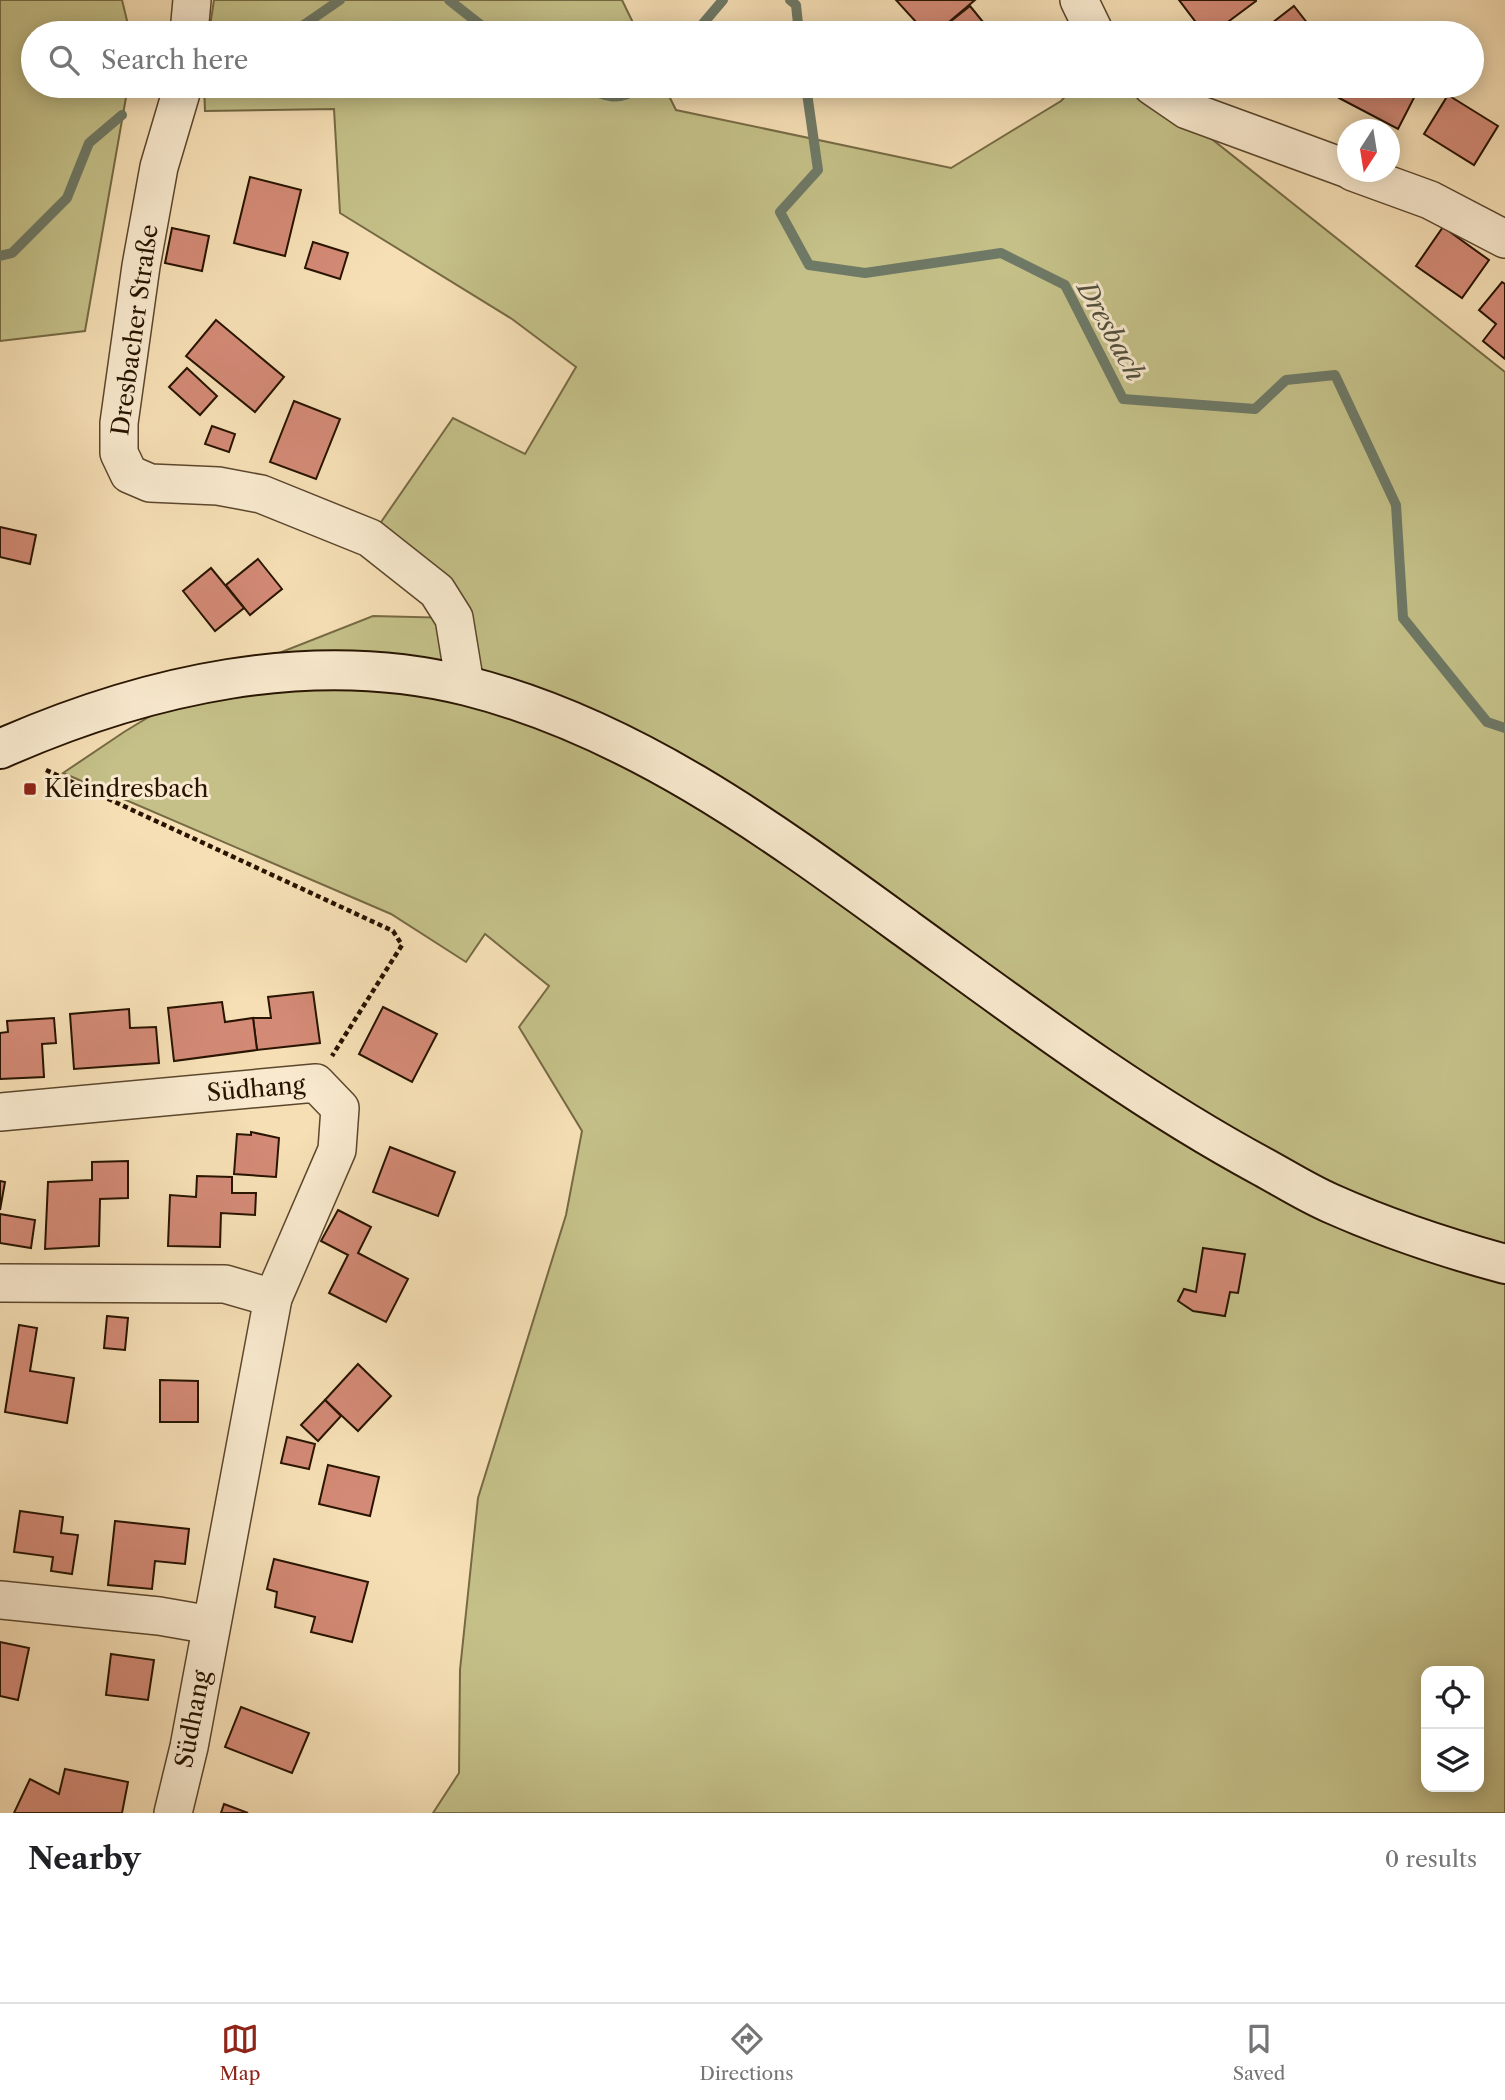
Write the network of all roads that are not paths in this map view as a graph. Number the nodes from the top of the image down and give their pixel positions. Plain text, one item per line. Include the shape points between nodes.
1 (192, 0) edge
2 (1079, 0) edge
3 (190, 21) edge
4 (1089, 21) edge
5 (179, 98) edge
6 (1170, 98) edge
7 (1337, 165) edge
8 (1380, 182) edge
9 (1505, 239) edge
10 (464, 685) junction
11 (0, 749) edge
12 (0, 1112) edge
13 (1505, 1264) edge
14 (0, 1283) edge
15 (272, 1298) junction
16 (0, 1600) edge
17 (211, 1625) junction
18 (173, 1813) edge

1 - 3 street
2 - 4 street
5 - 10 street, Dresbacher Straße via 159,167 119,423 119,453 129,474 150,483 218,486 261,494 370,538 437,592 453,618
6 - 7 street via 1187,110
8 - 9 street via 1430,200
10 - 11 main road via 392,674 319,670 208,681 104,709
10 - 13 main road via 613,739 701,787 770,830 1090,1062 1204,1136 1329,1203
12 - 15 street, Südhang via 316,1083 341,1108 337,1150
14 - 15 street via 225,1284
15 - 17 street, Südhang
16 - 17 street
17 - 18 street, Südhang

